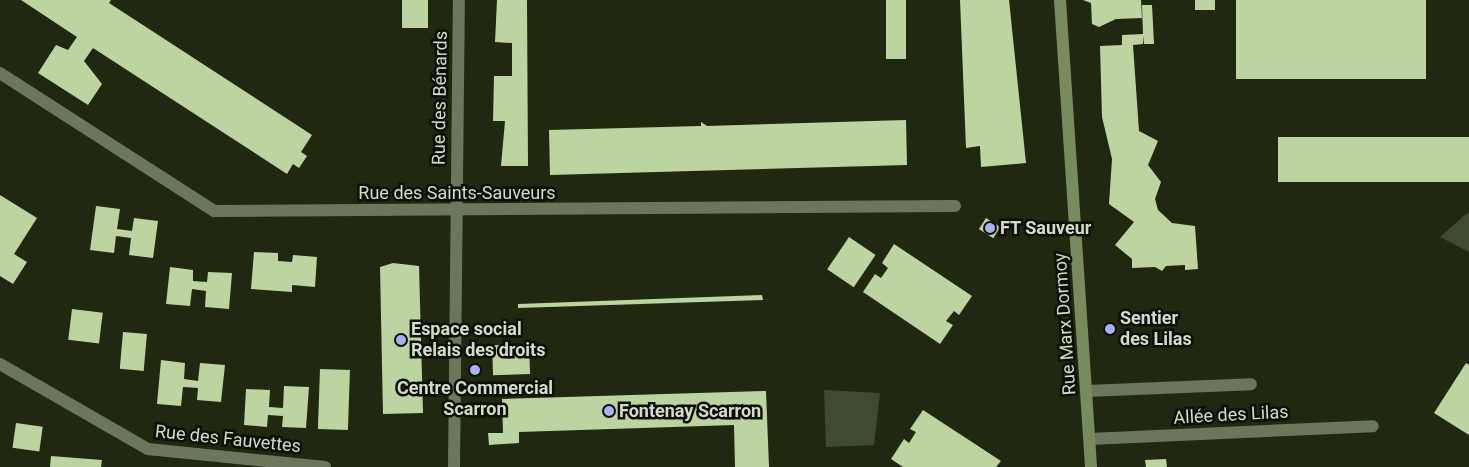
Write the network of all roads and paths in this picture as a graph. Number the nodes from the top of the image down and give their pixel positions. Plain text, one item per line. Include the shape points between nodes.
1 (459, 0) edge
2 (1060, 0) edge
3 (0, 73) edge
4 (955, 206) dead end
5 (454, 210) junction
6 (0, 364) edge
7 (1251, 384) dead end
8 (1087, 391) junction
9 (1373, 426) dead end
10 (1090, 439) junction
11 (325, 467) edge
12 (454, 467) edge
13 (1090, 467) edge

1 - 5 street, Rue des Bénards
2 - 8 main road, Rue Marx Dormoy
3 - 5 street, Rue des Saints-Sauveurs via 214,212
4 - 5 street, Rue des Saints-Sauveurs
5 - 12 street, Rue des Bénards
6 - 11 street, Rue des Fauvettes via 148,449
7 - 8 street
8 - 10 main road, Rue Marx Dormoy
9 - 10 street, Allée des Lilas
10 - 13 main road, Rue Marx Dormoy

